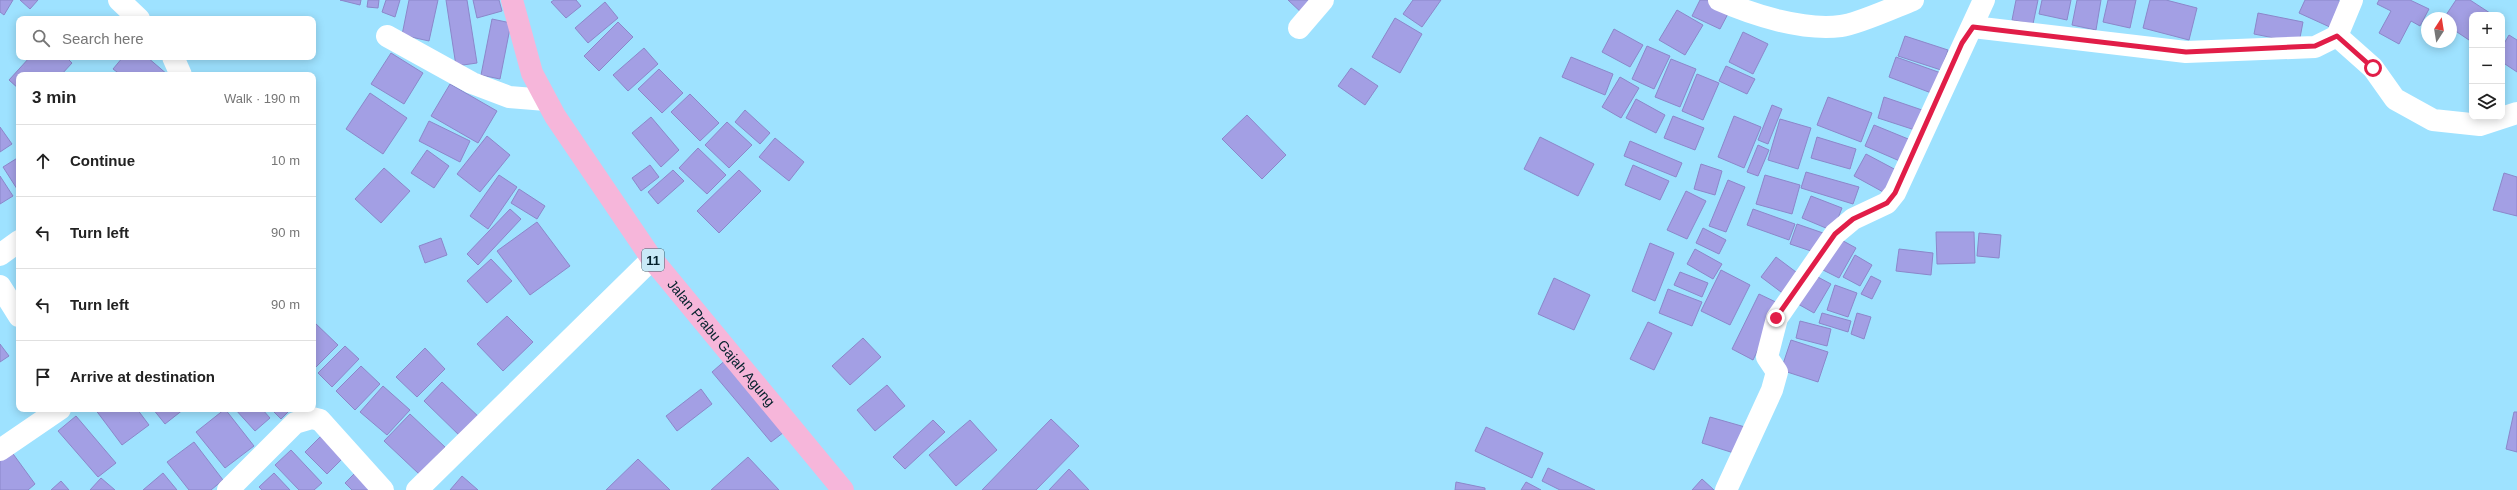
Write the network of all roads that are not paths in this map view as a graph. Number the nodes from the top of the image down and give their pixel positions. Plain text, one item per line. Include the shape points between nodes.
1 (119, 0) edge
2 (512, 0) edge
3 (1323, 0) edge
4 (1719, 0) edge
5 (1913, 0) edge
6 (1984, 0) edge
7 (2352, 0) edge
8 (136, 16) edge
9 (1973, 27) junction
10 (1299, 28) dead end
11 (387, 36) dead end
12 (2337, 36) junction
13 (174, 60) edge
14 (180, 72) edge
15 (546, 100) junction
16 (2517, 113) edge
17 (16, 243) edge
18 (0, 256) edge
19 (652, 259) junction
20 (0, 286) edge
21 (16, 311) edge
22 (56, 412) edge
23 (0, 450) edge
24 (228, 490) edge
25 (383, 490) edge
26 (417, 490) edge
27 (843, 490) edge
28 (1726, 490) edge

1 - 8 street
2 - 15 highway, Jalan Prabu Gajah Agung / 11 via 532,73
3 - 10 street
4 - 5 street via 1746,12 1796,24 1841,26
6 - 9 street
7 - 12 street
9 - 12 street via 2186,52 2315,46
9 - 28 street via 1962,43 1895,193 1887,203 1853,219 1835,234 1776,318 1767,357 1777,372 1772,390
11 - 15 street via 472,83 509,97
12 - 16 street via 2373,68 2396,99 2433,120 2480,126
13 - 14 street
15 - 19 highway, Jalan Prabu Gajah Agung / 11
17 - 18 street
19 - 26 street
19 - 27 highway, Jalan Prabu Gajah Agung / 11
20 - 21 street
22 - 23 street
24 - 25 street via 295,423 312,418 320,420

